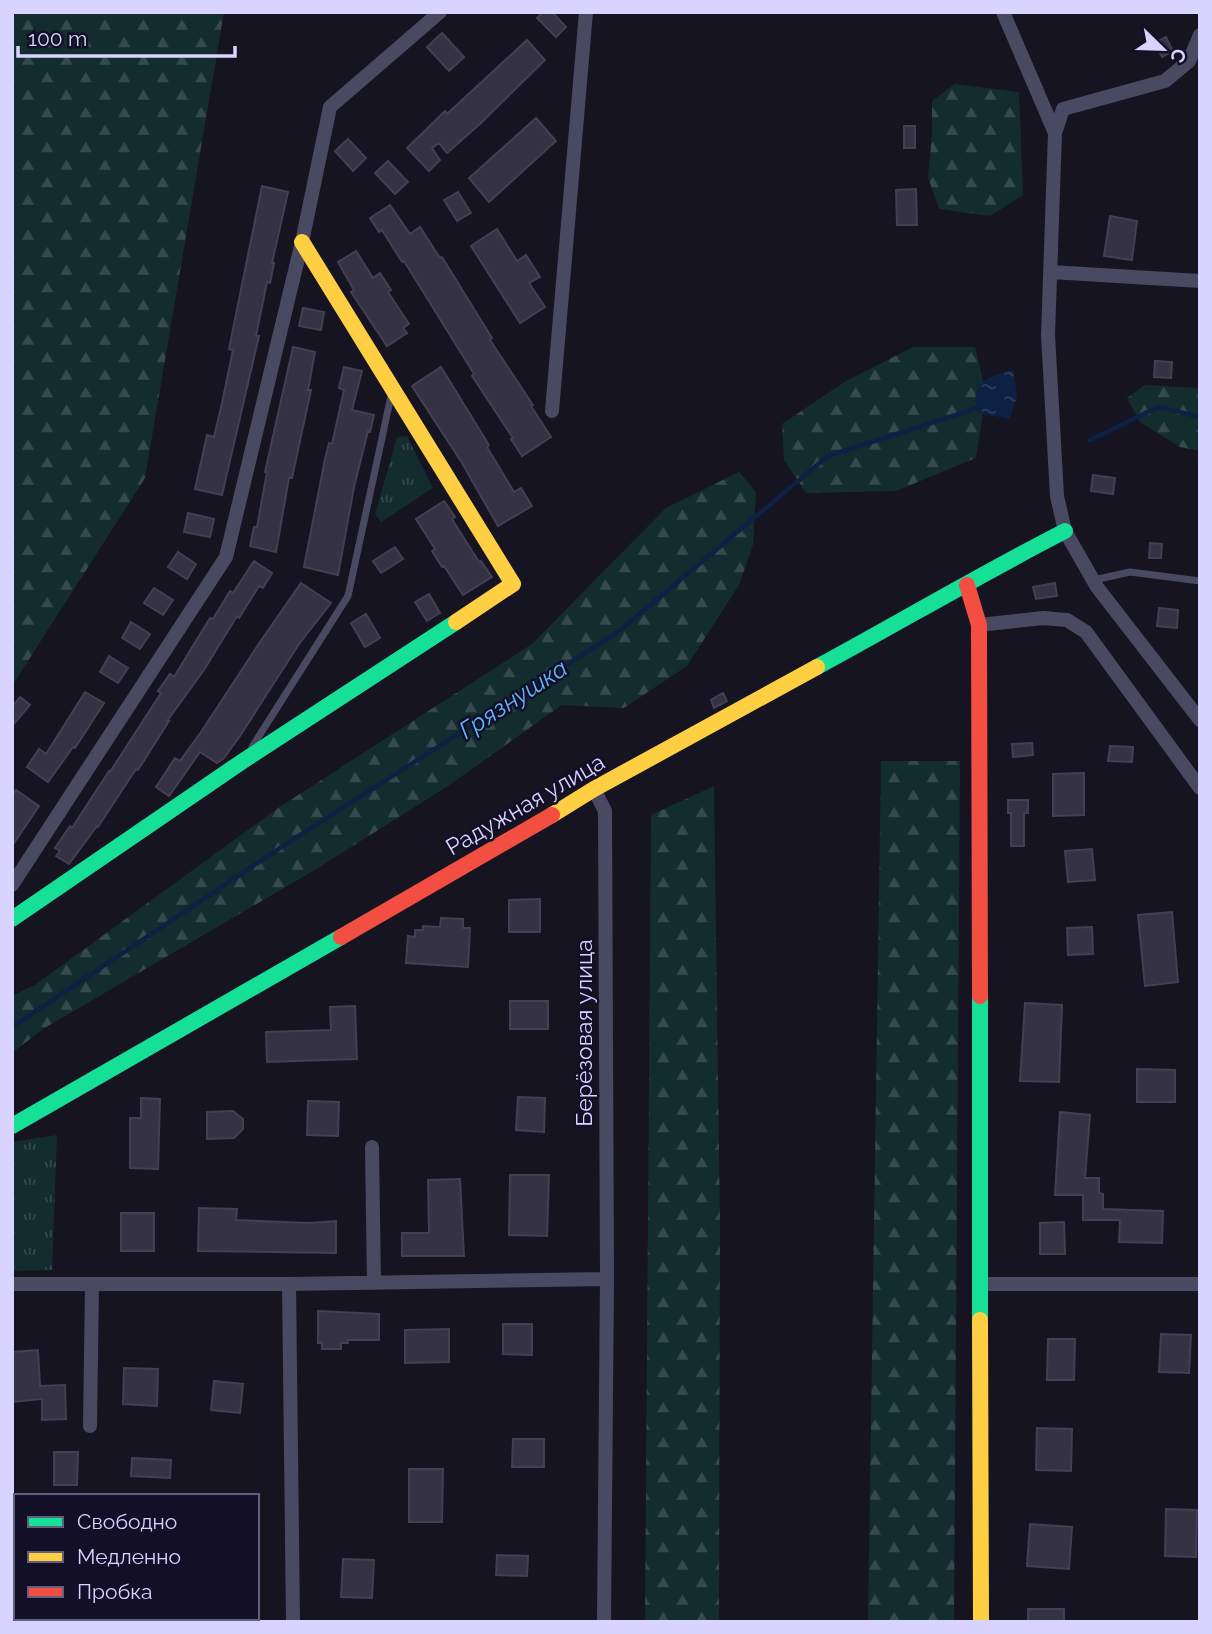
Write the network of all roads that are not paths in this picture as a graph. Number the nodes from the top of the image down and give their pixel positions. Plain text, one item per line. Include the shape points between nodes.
1 (440, 12) edge
2 (586, 12) edge
3 (1003, 12) edge
4 (1200, 36) edge
5 (1055, 133) junction
6 (302, 242) junction
7 (1051, 272) junction
8 (1200, 281) edge
9 (392, 388) junction
10 (552, 411) dead end
11 (1065, 531) junction
12 (1093, 580) junction
13 (1200, 581) edge
14 (967, 585) junction
15 (979, 625) junction
16 (1200, 720) edge
17 (243, 761) junction
18 (1200, 788) edge
19 (594, 789) junction
20 (12, 885) edge
21 (12, 919) edge
22 (12, 1126) edge
23 (372, 1147) dead end
24 (607, 1279) junction
25 (374, 1283) junction
26 (12, 1284) edge
27 (92, 1284) junction
28 (289, 1284) junction
29 (980, 1284) junction
30 (1200, 1284) edge
31 (90, 1426) dead end
32 (293, 1622) edge
33 (604, 1622) edge
34 (981, 1622) edge

1 - 6 street via 330,107
2 - 10 street
3 - 5 street
4 - 5 street via 1189,61 1165,80 1063,109
5 - 7 street
6 - 9 street
6 - 20 street via 226,557
7 - 8 street
7 - 11 street via 1048,335 1057,496
9 - 17 lane via 348,596
9 - 17 street via 513,584
11 - 12 street
11 - 14 street, Радужная улица
12 - 13 lane via 1130,572
12 - 16 street
14 - 15 street
14 - 19 street, Радужная улица
15 - 18 street via 1043,618 1067,620 1086,632
15 - 29 street
17 - 21 street
19 - 22 street, Радужная улица
19 - 24 street, Берёзовая улица via 605,811
23 - 25 street
24 - 25 street
24 - 33 street, Берёзовая улица
25 - 28 street
26 - 27 street
27 - 28 street
27 - 31 street
28 - 32 street
29 - 30 street
29 - 34 street

